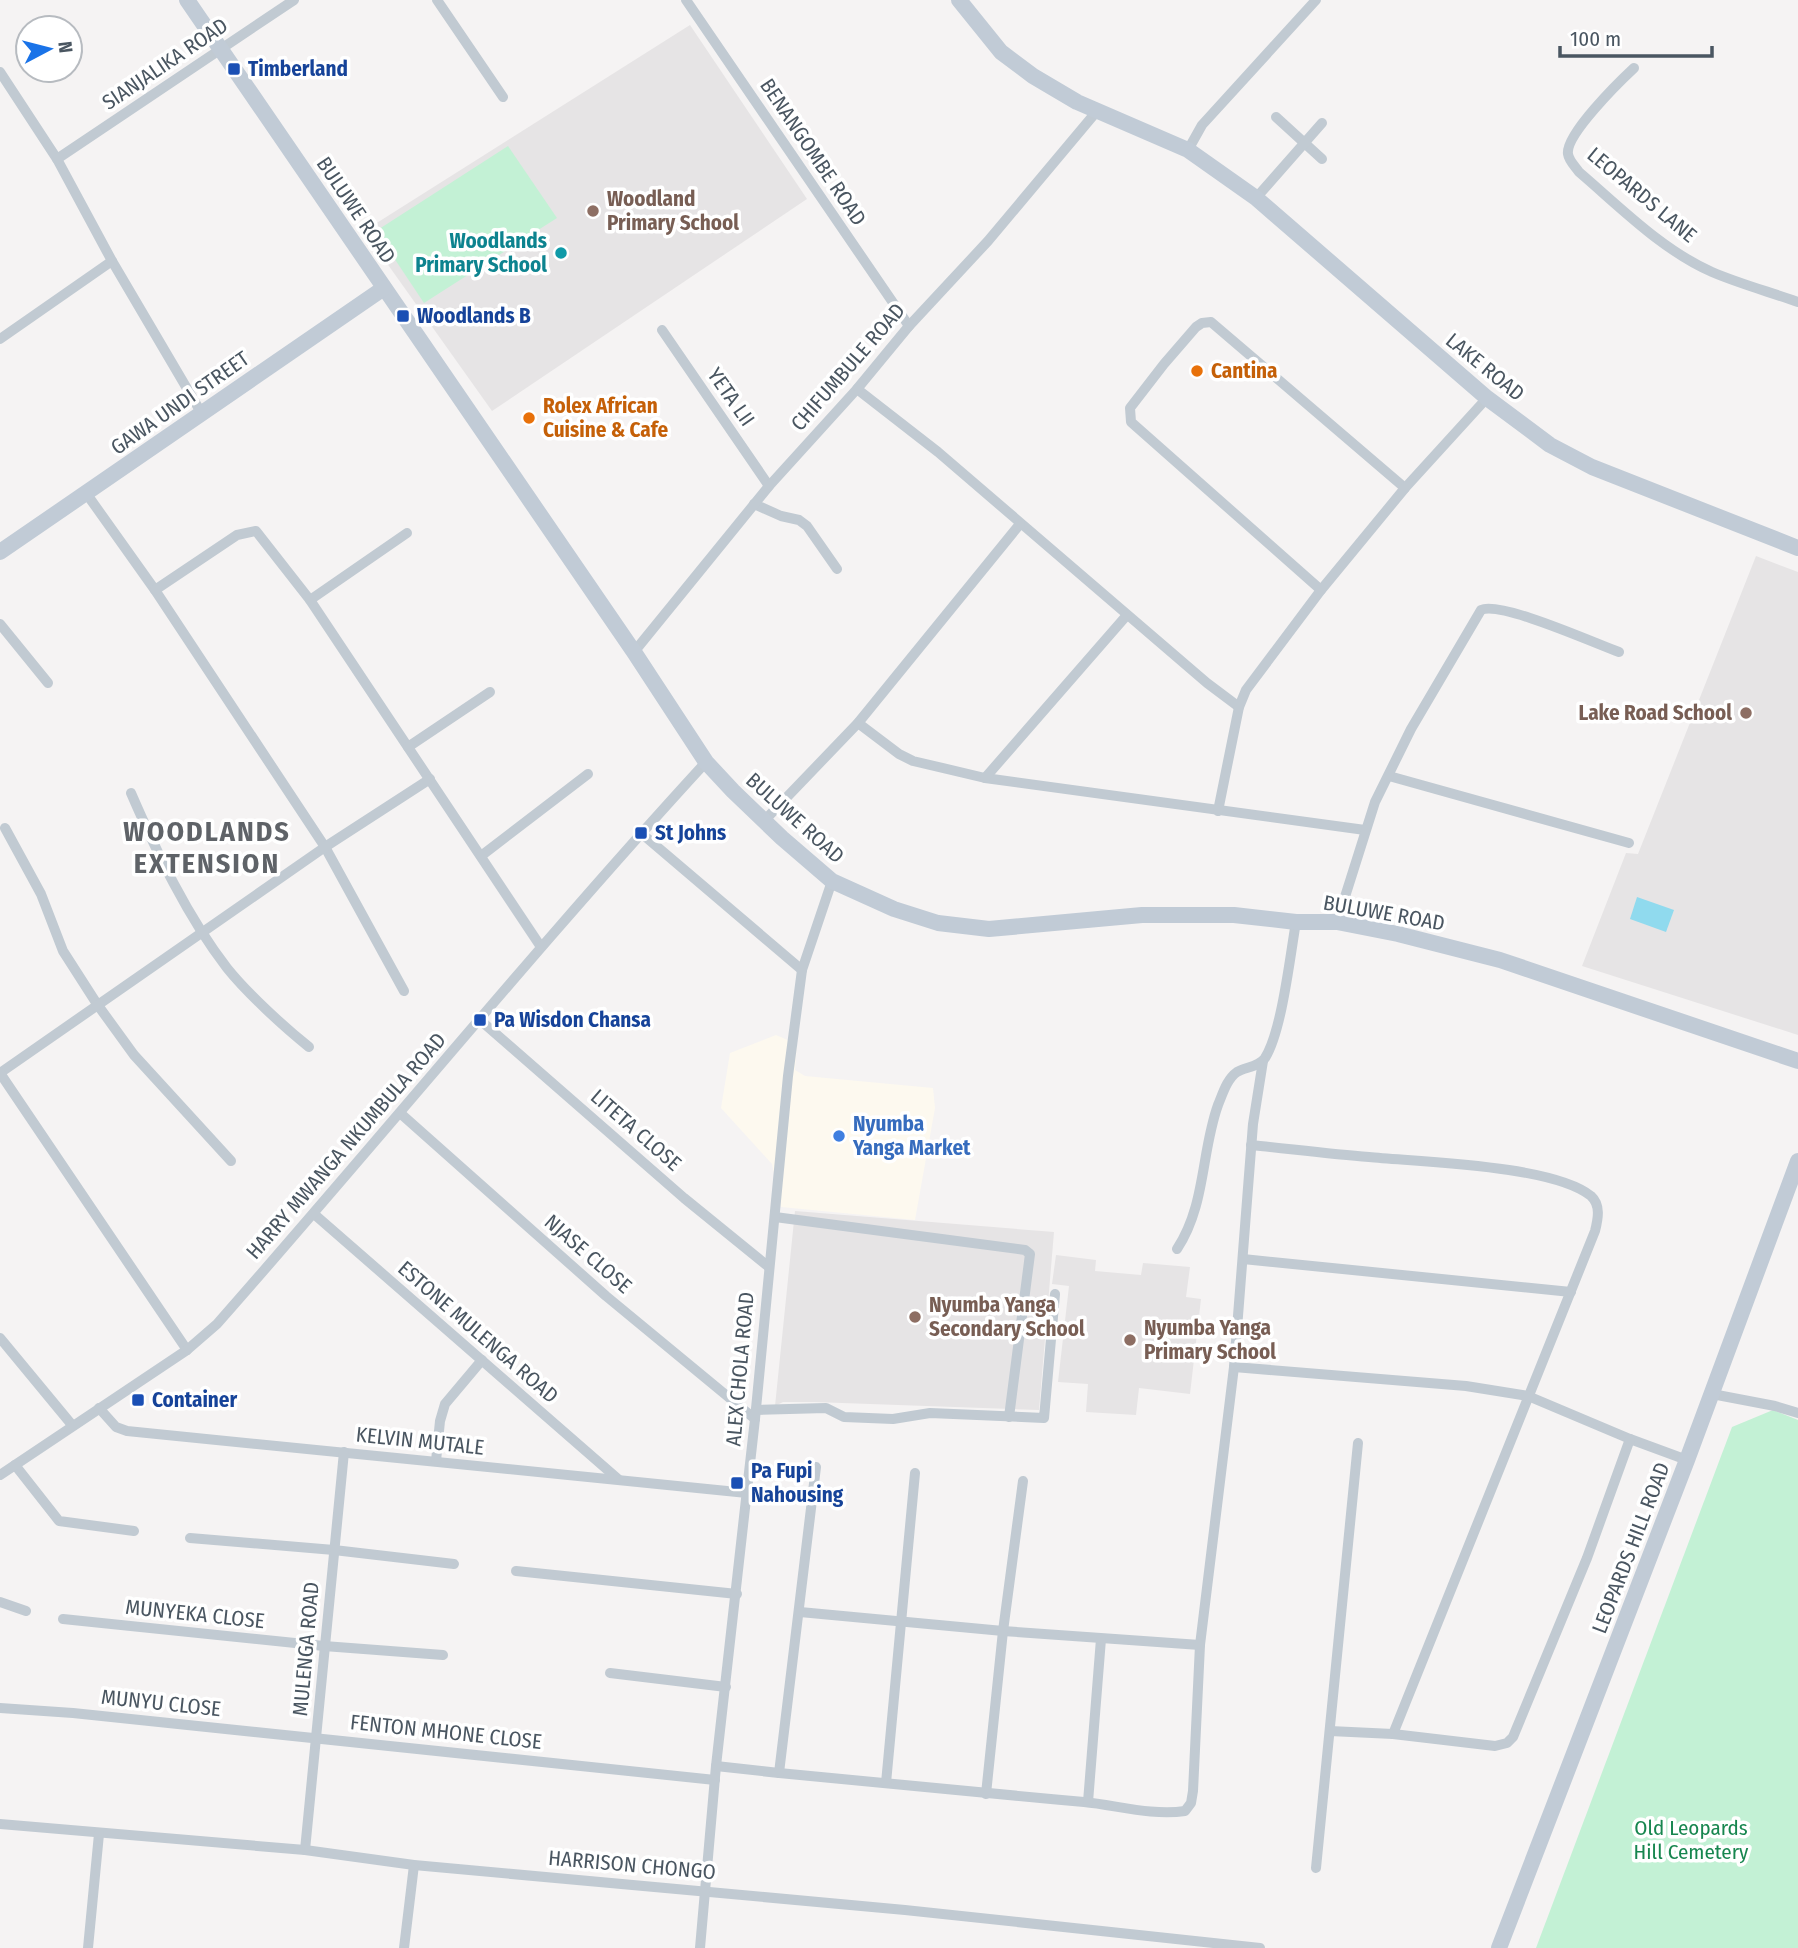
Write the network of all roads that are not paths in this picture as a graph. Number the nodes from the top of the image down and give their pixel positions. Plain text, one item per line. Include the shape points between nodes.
1 (187, 0) edge
2 (294, 0) edge
3 (437, 0) edge
4 (686, 0) edge
5 (1316, 0) edge
6 (966, 2) edge
7 (221, 50) junction
8 (1634, 68) dead end
9 (0, 72) edge
10 (503, 97) dead end
11 (1097, 111) junction
12 (1276, 117) dead end
13 (1322, 123) dead end
14 (1305, 143) junction
15 (1188, 150) junction
16 (57, 159) junction
17 (1322, 159) dead end
18 (1256, 198) junction
19 (112, 261) junction
20 (384, 288) junction
21 (1798, 302) edge
22 (909, 326) junction
23 (662, 330) dead end
24 (0, 339) edge
25 (857, 389) junction
26 (1487, 398) junction
27 (202, 414) junction
28 (769, 486) junction
29 (1405, 488) junction
30 (86, 494) junction
31 (754, 504) junction
32 (1020, 524) junction
33 (407, 533) dead end
34 (1798, 548) edge
35 (0, 552) edge
36 (837, 569) dead end
37 (155, 590) junction
38 (1321, 590) junction
39 (310, 600) junction
40 (1127, 615) junction
41 (0, 624) edge
42 (634, 652) junction
43 (1619, 652) dead end
44 (48, 683) dead end
45 (490, 692) dead end
46 (1239, 707) junction
47 (858, 723) junction
48 (408, 747) junction
49 (706, 762) junction
50 (588, 774) dead end
51 (1389, 776) junction
52 (985, 778) junction
53 (430, 779) junction
54 (131, 793) dead end
55 (1218, 811) junction
56 (764, 821) junction
57 (5, 828) dead end
58 (1365, 830) junction
59 (641, 833) junction
60 (1629, 843) dead end
61 (325, 847) junction
62 (481, 856) junction
63 (832, 881) junction
64 (1296, 922) junction
65 (1337, 922) junction
66 (203, 931) junction
67 (541, 947) junction
68 (802, 970) junction
69 (404, 991) dead end
70 (97, 1004) junction
71 (480, 1020) junction
72 (309, 1047) dead end
73 (1263, 1061) junction
74 (1798, 1061) edge
75 (0, 1073) edge
76 (400, 1113) junction
77 (1251, 1144) junction
78 (231, 1161) dead end
79 (1798, 1161) edge
80 (314, 1214) junction
81 (775, 1217) junction
82 (1177, 1249) dead end
83 (1243, 1259) junction
84 (769, 1267) junction
85 (1571, 1292) junction
86 (1055, 1294) dead end
87 (0, 1338) edge
88 (187, 1350) junction
89 (482, 1360) junction
90 (1234, 1367) junction
91 (1712, 1394) junction
92 (1528, 1396) junction
93 (99, 1408) junction
94 (1798, 1413) edge
95 (756, 1415) junction
96 (1009, 1417) junction
97 (72, 1425) junction
98 (1630, 1439) junction
99 (1358, 1443) dead end
100 (344, 1452) junction
101 (1687, 1460) junction
102 (436, 1461) junction
103 (15, 1465) junction
104 (816, 1467) dead end
105 (915, 1473) dead end
106 (0, 1475) edge
107 (618, 1479) junction
108 (1023, 1481) dead end
109 (747, 1493) junction
110 (134, 1531) dead end
111 (190, 1538) dead end
112 (334, 1550) junction
113 (454, 1564) dead end
114 (516, 1571) dead end
115 (737, 1594) junction
116 (0, 1602) edge
117 (26, 1611) dead end
118 (800, 1612) junction
119 (63, 1619) dead end
120 (900, 1619) junction
121 (1003, 1631) junction
122 (1101, 1639) junction
123 (1200, 1645) junction
124 (324, 1646) junction
125 (443, 1655) dead end
126 (610, 1673) dead end
127 (726, 1688) junction
128 (0, 1708) edge
129 (1331, 1731) junction
130 (1393, 1734) junction
131 (317, 1738) junction
132 (716, 1766) junction
133 (779, 1773) junction
134 (715, 1780) junction
135 (886, 1783) junction
136 (986, 1794) junction
137 (1088, 1802) junction
138 (0, 1824) edge
139 (99, 1834) junction
140 (305, 1850) junction
141 (414, 1865) junction
142 (1316, 1868) dead end
143 (705, 1891) junction
144 (89, 1948) edge
145 (404, 1948) edge
146 (700, 1948) edge
147 (1260, 1948) edge
148 (1499, 1948) edge

1 - 7 street, BULUWE ROAD
2 - 7 street, SIANJALIKA ROAD
3 - 10 street
4 - 22 street, BENANGOMBE ROAD
5 - 15 street via 1202,125
6 - 11 street, LAKE ROAD via 1001,52
7 - 16 street, SIANJALIKA ROAD
7 - 20 street, BULUWE ROAD
8 - 21 street, LEOPARDS LANE via 1570,141 1570,161 1684,256 1711,271
9 - 16 street
11 - 15 street, LAKE ROAD
11 - 22 street, CHIFUMBULE ROAD via 988,241
12 - 14 street
13 - 14 street
14 - 17 street
14 - 18 street
15 - 18 street, LAKE ROAD
16 - 19 street
18 - 26 street, LAKE ROAD
19 - 24 street
19 - 27 street
20 - 27 street, GAWA UNDI STREET
20 - 42 street, BULUWE ROAD
22 - 25 street, CHIFUMBULE ROAD
23 - 28 street, YETA LII
25 - 28 street, CHIFUMBULE ROAD
25 - 32 street
26 - 29 street
26 - 34 street, LAKE ROAD via 1566,454
27 - 30 street, GAWA UNDI STREET
28 - 31 street, CHIFUMBULE ROAD
29 - 38 street
29 - 38 street via 1212,322 1196,327 1164,364 1130,408 1131,422
30 - 35 street, GAWA UNDI STREET
30 - 37 street
31 - 36 street via 807,526
31 - 42 street, CHIFUMBULE ROAD
32 - 40 street
32 - 47 street
33 - 39 street
37 - 39 street via 237,535 254,530
37 - 61 street
38 - 46 street via 1246,690
39 - 48 street
40 - 46 street
40 - 52 street
41 - 44 street
42 - 49 street, BULUWE ROAD
43 - 51 street via 1550,625 1485,607 1411,729
45 - 48 street
46 - 55 street
47 - 52 street via 905,758
47 - 56 street
48 - 53 street
49 - 56 street, BULUWE ROAD
49 - 59 street, HARRY MWANGA NKUMBULA ROAD
50 - 62 street
51 - 58 street
51 - 60 street
52 - 55 street
53 - 61 street
53 - 62 street
54 - 66 street via 174,884
55 - 58 street
56 - 63 street, BULUWE ROAD
57 - 70 street via 41,894 63,951
58 - 65 street
59 - 67 street, HARRY MWANGA NKUMBULA ROAD
59 - 68 street
61 - 66 street
61 - 69 street
62 - 67 street
63 - 64 street, BULUWE ROAD via 918,918 970,928 1023,928 1142,915 1234,915
63 - 68 street, ALEX CHOLA ROAD
64 - 65 street, BULUWE ROAD
64 - 73 street via 1279,1015
65 - 74 street, BULUWE ROAD via 1500,960
66 - 70 street
66 - 72 street via 233,975
67 - 71 street, HARRY MWANGA NKUMBULA ROAD
68 - 81 street, ALEX CHOLA ROAD
70 - 75 street
70 - 78 street via 134,1055
71 - 76 street, HARRY MWANGA NKUMBULA ROAD
71 - 84 street, LITETA CLOSE
73 - 77 street
73 - 82 street via 1237,1072 1224,1090 1195,1211
75 - 88 street
76 - 80 street, HARRY MWANGA NKUMBULA ROAD
76 - 95 street, NJASE CLOSE via 606,1296
77 - 83 street
77 - 85 street via 1516,1172 1577,1188 1597,1203 1598,1216
79 - 91 street, LEOPARDS HILL ROAD
80 - 88 street, HARRY MWANGA NKUMBULA ROAD via 217,1324
80 - 89 street, ESTONE MULENGA ROAD
81 - 84 street, ALEX CHOLA ROAD
81 - 96 street via 1030,1254
83 - 85 street
83 - 90 street
84 - 95 street, ALEX CHOLA ROAD
85 - 92 street
86 - 96 street via 1044,1418
87 - 97 street
88 - 93 street, HARRY MWANGA NKUMBULA ROAD
89 - 102 street via 445,1404
89 - 107 street, ESTONE MULENGA ROAD
90 - 92 street via 1466,1386
90 - 123 street
91 - 94 street
91 - 101 street, LEOPARDS HILL ROAD
92 - 98 street
92 - 130 street
93 - 97 street, HARRY MWANGA NKUMBULA ROAD
93 - 100 street, KELVIN MUTALE via 116,1427 127,1431
95 - 96 street via 826,1408 844,1417 893,1419 930,1413
95 - 109 street, ALEX CHOLA ROAD
97 - 103 street, HARRY MWANGA NKUMBULA ROAD
98 - 101 street
98 - 130 street via 1513,1737 1495,1746
99 - 129 street
100 - 102 street, KELVIN MUTALE
100 - 112 street, MULENGA ROAD
101 - 148 street, LEOPARDS HILL ROAD
102 - 107 street, KELVIN MUTALE
103 - 106 street, HARRY MWANGA NKUMBULA ROAD
103 - 110 street via 59,1521
104 - 118 street
105 - 120 street
107 - 109 street, KELVIN MUTALE
108 - 121 street
109 - 115 street, ALEX CHOLA ROAD
111 - 112 street
112 - 113 street
112 - 124 street, MULENGA ROAD
114 - 115 street
115 - 127 street, ALEX CHOLA ROAD
116 - 117 street
118 - 120 street
118 - 133 street
119 - 124 street, MUNYEKA CLOSE
120 - 121 street
120 - 135 street
121 - 122 street
121 - 136 street
122 - 123 street
122 - 137 street
123 - 137 street via 1191,1803 1185,1811 1171,1813
124 - 125 street, MUNYEKA CLOSE
124 - 131 street, MULENGA ROAD
126 - 127 street
127 - 132 street, ALEX CHOLA ROAD
128 - 131 street, MUNYU CLOSE
129 - 130 street
129 - 142 street
131 - 134 street, FENTON MHONE CLOSE
131 - 140 street, MULENGA ROAD
132 - 133 street
132 - 134 street, ALEX CHOLA ROAD
133 - 135 street
134 - 143 street, ALEX CHOLA ROAD
135 - 136 street
136 - 137 street
138 - 139 street, HARRISON CHONGO
139 - 140 street, HARRISON CHONGO
139 - 144 street
140 - 141 street, HARRISON CHONGO
141 - 143 street, HARRISON CHONGO
141 - 145 street
143 - 146 street, ALEX CHOLA ROAD
143 - 147 street, HARRISON CHONGO

